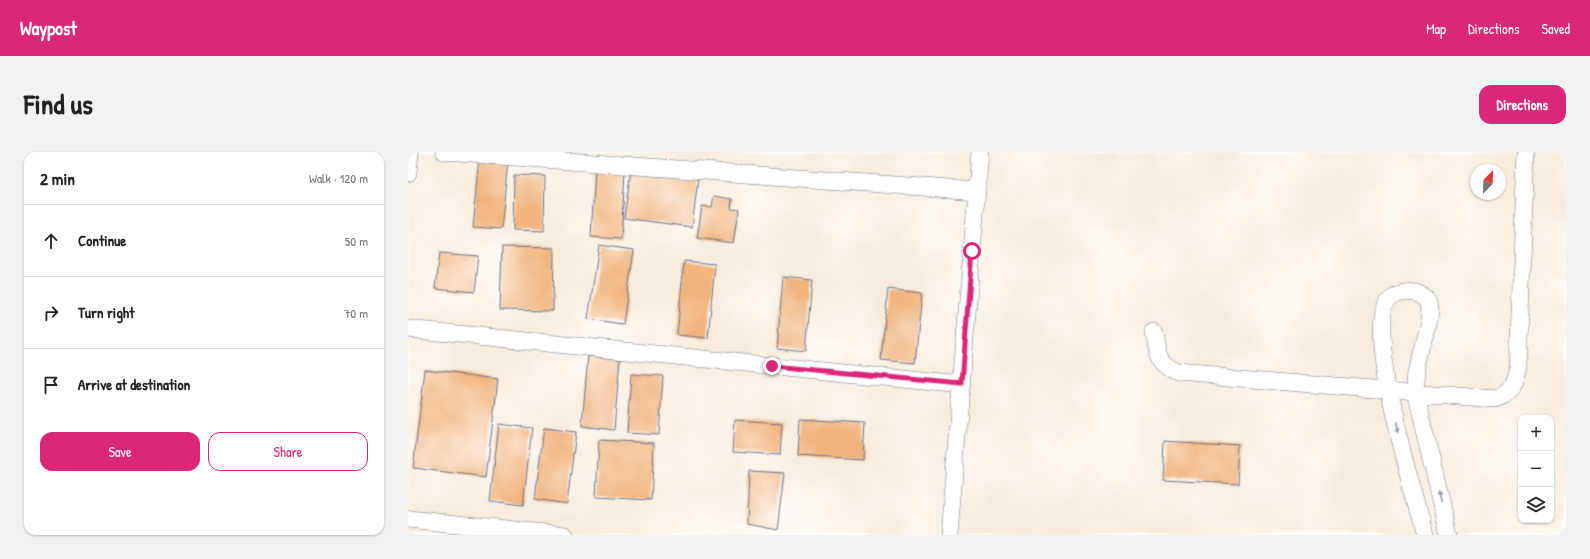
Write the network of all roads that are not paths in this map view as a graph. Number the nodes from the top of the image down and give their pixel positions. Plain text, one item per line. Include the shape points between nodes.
1 (410, 152) edge
2 (444, 152) edge
3 (980, 152) edge
4 (1526, 152) edge
5 (408, 172) edge
6 (977, 191) junction
7 (408, 329) edge
8 (1154, 332) dead end
9 (962, 384) junction
10 (1387, 391) junction
11 (1415, 392) junction
12 (408, 519) edge
13 (565, 535) edge
14 (950, 535) edge
15 (1425, 535) edge
16 (1449, 535) edge

1 - 5 street
2 - 6 street
3 - 6 street
4 - 11 street via 1518,368 1514,384 1506,395 1495,399
6 - 9 street
7 - 9 street
8 - 10 street via 1158,356 1166,367 1178,373
9 - 14 street
10 - 11 street
10 - 11 street via 1381,335 1382,314 1390,296 1408,290 1424,296 1429,309
10 -> 15 street
16 -> 11 street
12 - 13 street

